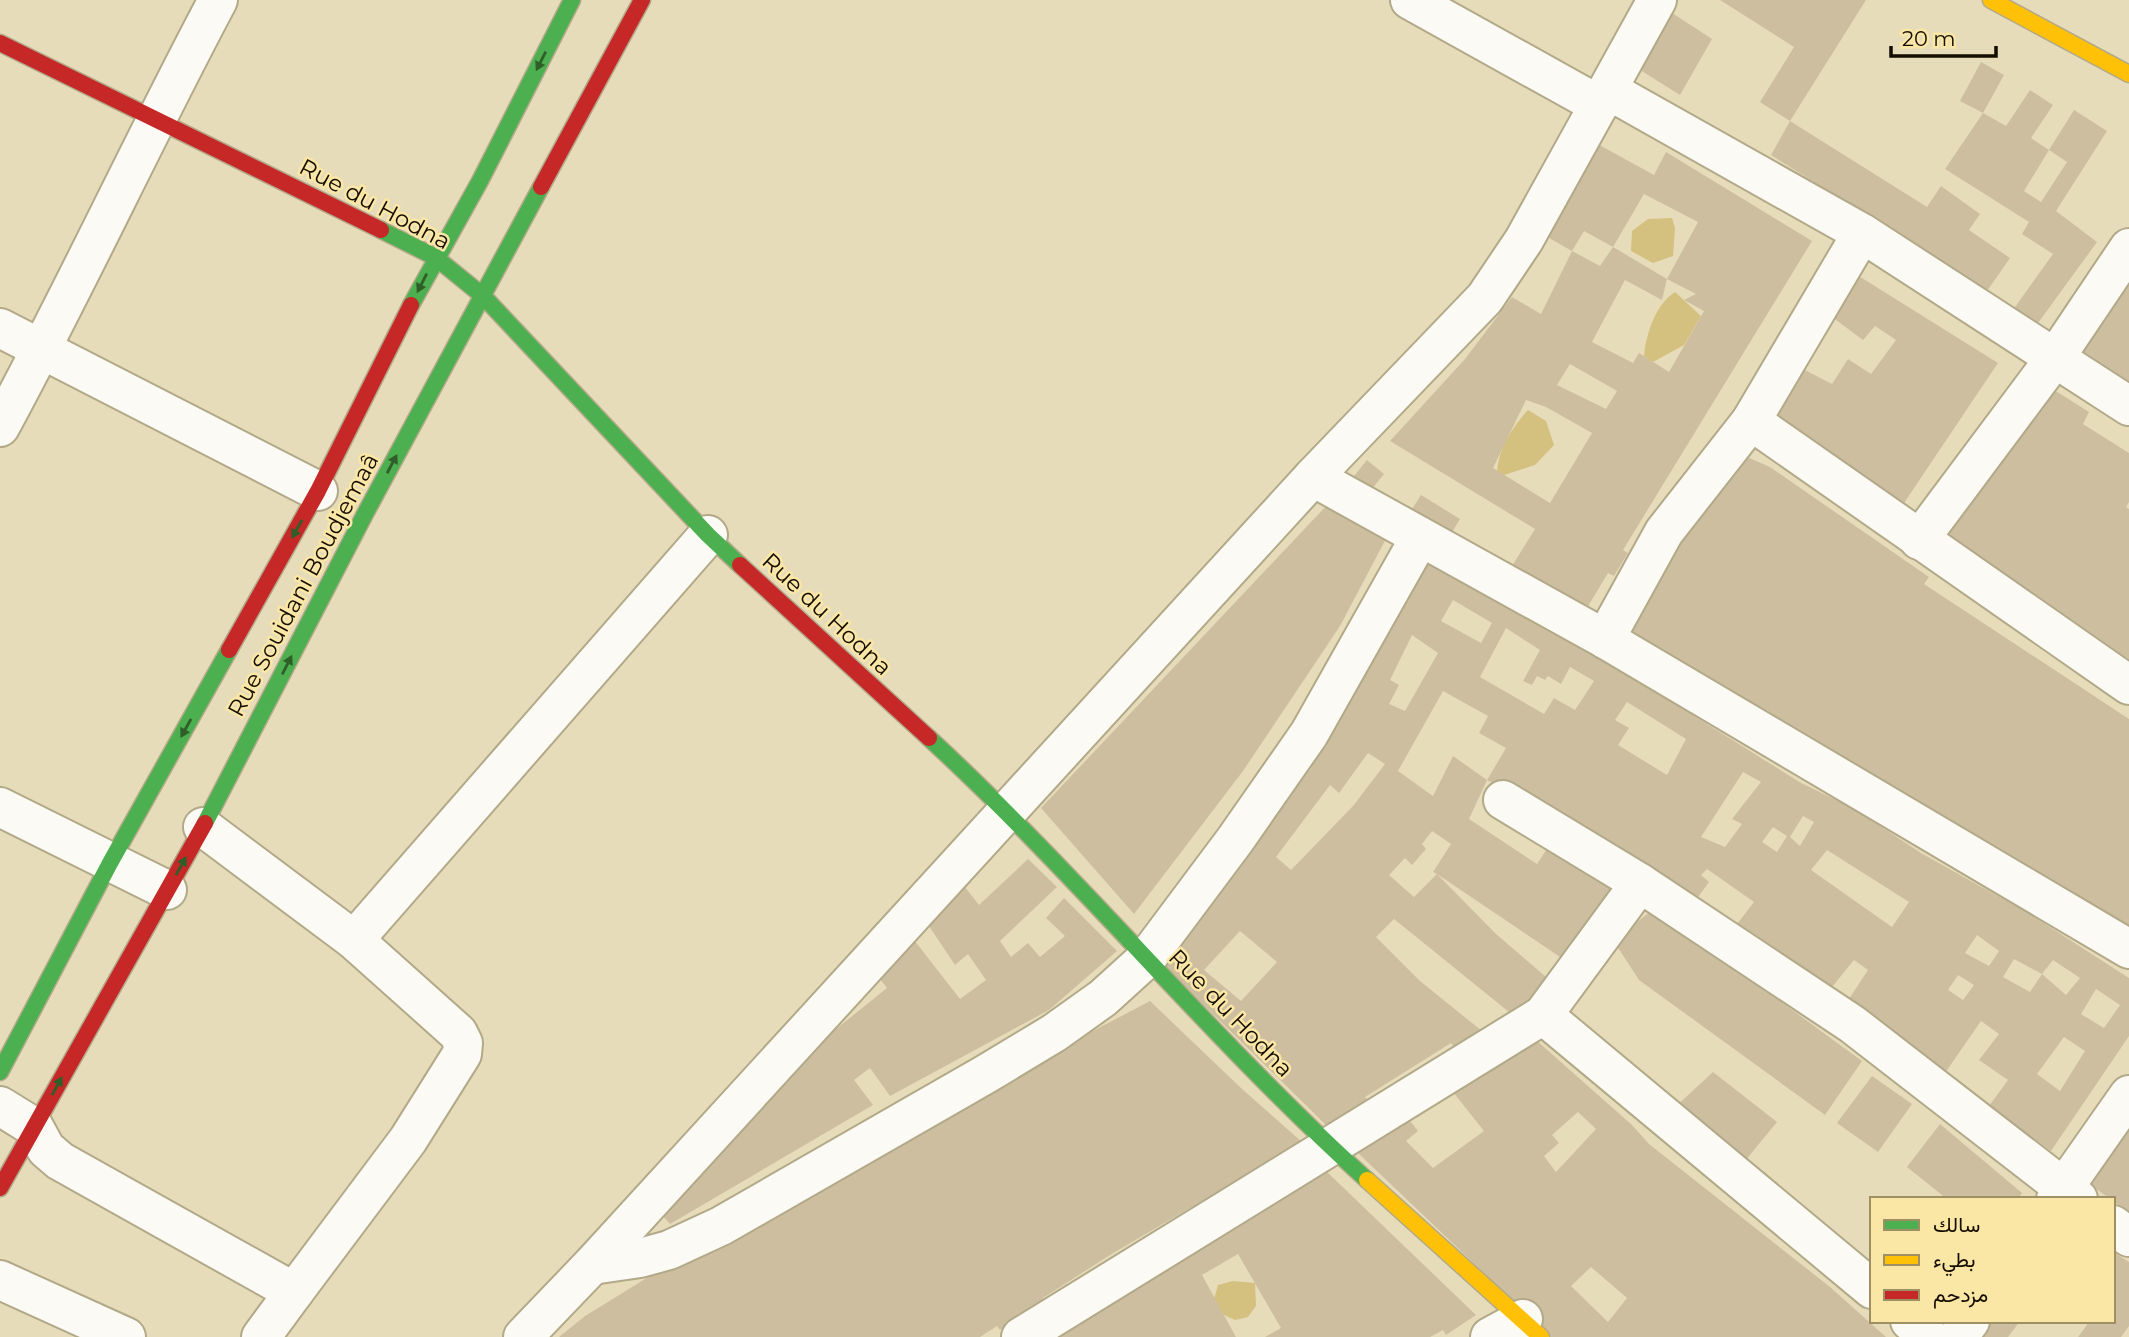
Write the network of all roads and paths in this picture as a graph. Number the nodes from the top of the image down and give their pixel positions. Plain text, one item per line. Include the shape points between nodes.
1 (218, 0) edge
2 (572, 0) edge
3 (642, 0) edge
4 (1410, 0) edge
5 (1657, 0) edge
6 (1991, 0) edge
7 (0, 43) edge
8 (2129, 74) edge
9 (1603, 98) junction
10 (155, 117) junction
11 (1862, 233) junction
12 (2129, 248) edge
13 (435, 257) junction
14 (483, 296) junction
15 (0, 328) edge
16 (42, 349) junction
17 (2055, 358) junction
18 (2129, 406) edge
19 (1751, 421) junction
20 (0, 427) edge
21 (1313, 477) junction
22 (318, 491) junction
23 (708, 535) junction
24 (1419, 538) junction
25 (1919, 540) junction
26 (1605, 639) junction
27 (2129, 685) edge
28 (1503, 800) dead end
29 (0, 807) edge
30 (1006, 809) junction
31 (203, 827) junction
32 (110, 863) junction
33 (1640, 883) junction
34 (167, 890) junction
35 (354, 940) junction
36 (2129, 949) edge
37 (1146, 959) junction
38 (1543, 1015) junction
39 (0, 1072) edge
40 (2129, 1095) edge
41 (0, 1106) edge
42 (34, 1127) junction
43 (1330, 1147) junction
44 (0, 1188) edge
45 (2066, 1195) edge
46 (592, 1265) junction
47 (0, 1280) edge
48 (1870, 1287) edge
49 (294, 1292) junction
50 (1912, 1323) edge
51 (1532, 1328) edge
52 (121, 1336) edge
53 (261, 1337) edge
54 (523, 1337) edge
55 (1021, 1337) edge
56 (1490, 1337) edge
57 (1929, 1337) edge

1 - 10 street
2 -> 13 main road, Rue Souidani Boudjemaâ via 480,181
3 - 14 main road, Rue Souidani Boudjemaâ
4 - 9 street
5 - 9 street
6 - 8 main road
7 - 10 main road, Rue du Hodna
9 - 11 street
9 - 21 street via 1524,240 1485,298
10 - 13 main road, Rue du Hodna
10 - 16 street
11 - 17 street
11 - 19 street
12 - 17 street
13 - 14 main road, Rue du Hodna
13 -> 22 main road, Rue Souidani Boudjemaâ
14 - 23 main road, Rue du Hodna
31 -> 14 main road, Rue Souidani Boudjemaâ
15 - 16 street
16 - 20 street
16 - 22 street
17 - 18 street
17 - 25 street
19 - 25 street
19 - 26 street via 1664,532
21 - 24 street
21 - 30 street
22 -> 32 main road, Rue Souidani Boudjemaâ
23 - 30 main road, Rue du Hodna
23 - 35 street
24 - 26 street
24 - 37 street via 1309,734
25 - 27 street
26 - 36 street
28 - 33 street
29 - 32 street
30 - 37 main road, Rue du Hodna
30 - 46 street
34 -> 31 main road, Rue Souidani Boudjemaâ
31 - 35 street
32 - 34 street
32 - 39 main road, Rue Souidani Boudjemaâ
33 - 38 street
33 - 45 street via 1852,1024
42 -> 34 main road, Rue Souidani Boudjemaâ
35 - 49 street via 458,1033 462,1054 408,1140
37 - 43 main road, Rue du Hodna
37 - 46 street via 1054,1033 721,1226 669,1250
38 - 43 street
38 - 48 street
40 - 45 street
41 - 42 street
42 - 44 main road, Rue Souidani Boudjemaâ
42 - 49 street via 46,1149 60,1161
43 - 51 main road, Rue du Hodna
43 - 55 street
46 - 54 street
47 - 52 street
49 - 53 street
50 - 57 street
51 - 56 street

